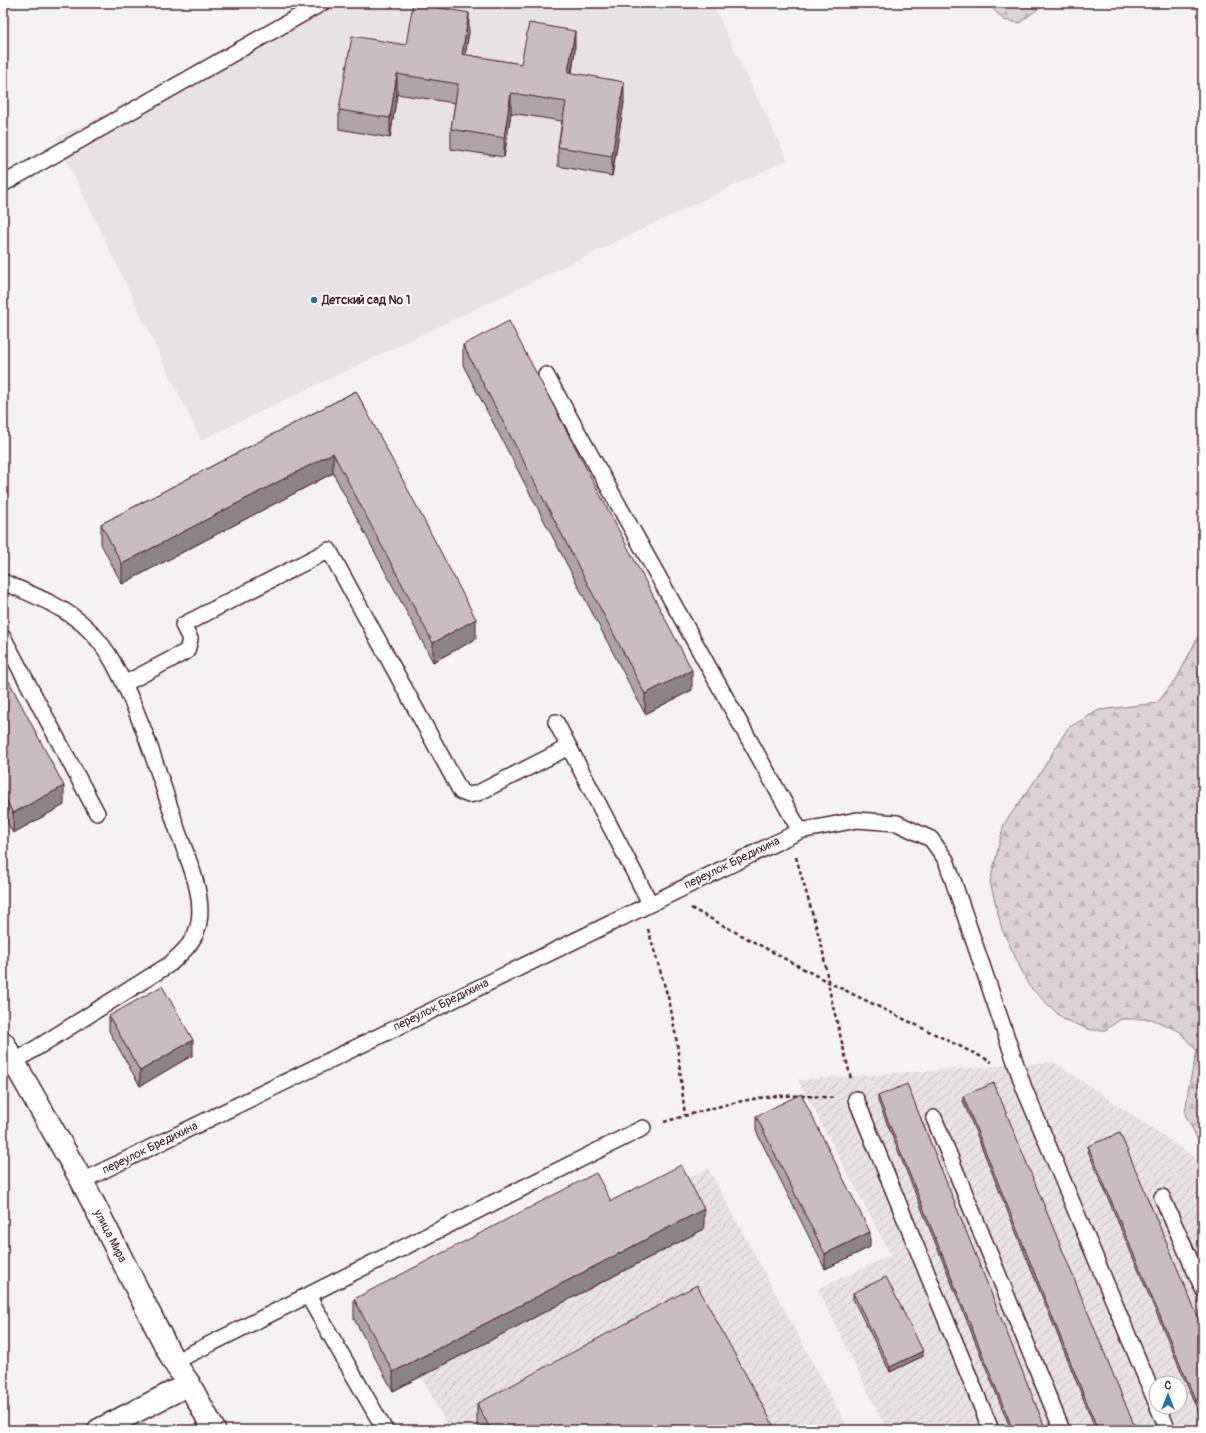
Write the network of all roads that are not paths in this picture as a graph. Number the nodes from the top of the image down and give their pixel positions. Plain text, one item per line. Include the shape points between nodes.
1 (322, 3) edge
2 (3, 184) edge
3 (546, 375) dead end
4 (3, 582) edge
5 (3, 637) edge
6 (124, 684) junction
7 (556, 722) dead end
8 (569, 747) junction
9 (98, 813) dead end
10 (795, 833) junction
11 (646, 905) junction
12 (3, 1044) edge
13 (8, 1066) edge
14 (856, 1099) road end
15 (934, 1118) dead end
16 (643, 1128) road end
17 (82, 1181) junction
18 (1162, 1197) dead end
19 (1203, 1289) edge
20 (308, 1296) junction
21 (174, 1362) junction
22 (1148, 1383) edge
23 (190, 1384) junction
24 (1161, 1415) edge
25 (99, 1430) edge
26 (214, 1430) edge
27 (385, 1430) edge
28 (991, 1430) edge
29 (1062, 1430) edge
30 (1168, 1430) edge

1 - 2 lane
3 - 10 lane
4 - 6 lane via 78,620 89,629 112,661
5 - 9 lane
6 - 8 lane via 187,651 190,639 183,625 329,550 461,792 469,795 478,793
6 - 13 lane via 149,746 197,887 199,923 194,939 170,964
7 - 8 lane
8 - 11 lane
10 - 11 lane, переулок Бредихина
10 - 22 lane, переулок Бредихина via 857,820 897,823 931,839 946,860 1020,1076
11 - 17 lane, переулок Бредихина
12 - 13 main road, улица Мира
13 - 17 main road, улица Мира
14 - 28 lane
15 - 29 lane
16 - 20 lane
17 - 21 main road, улица Мира
18 - 19 lane
20 - 21 lane
20 - 27 lane
21 - 23 main road, улица Мира
23 - 25 main road
23 - 26 main road, улица Мира
24 - 30 lane

